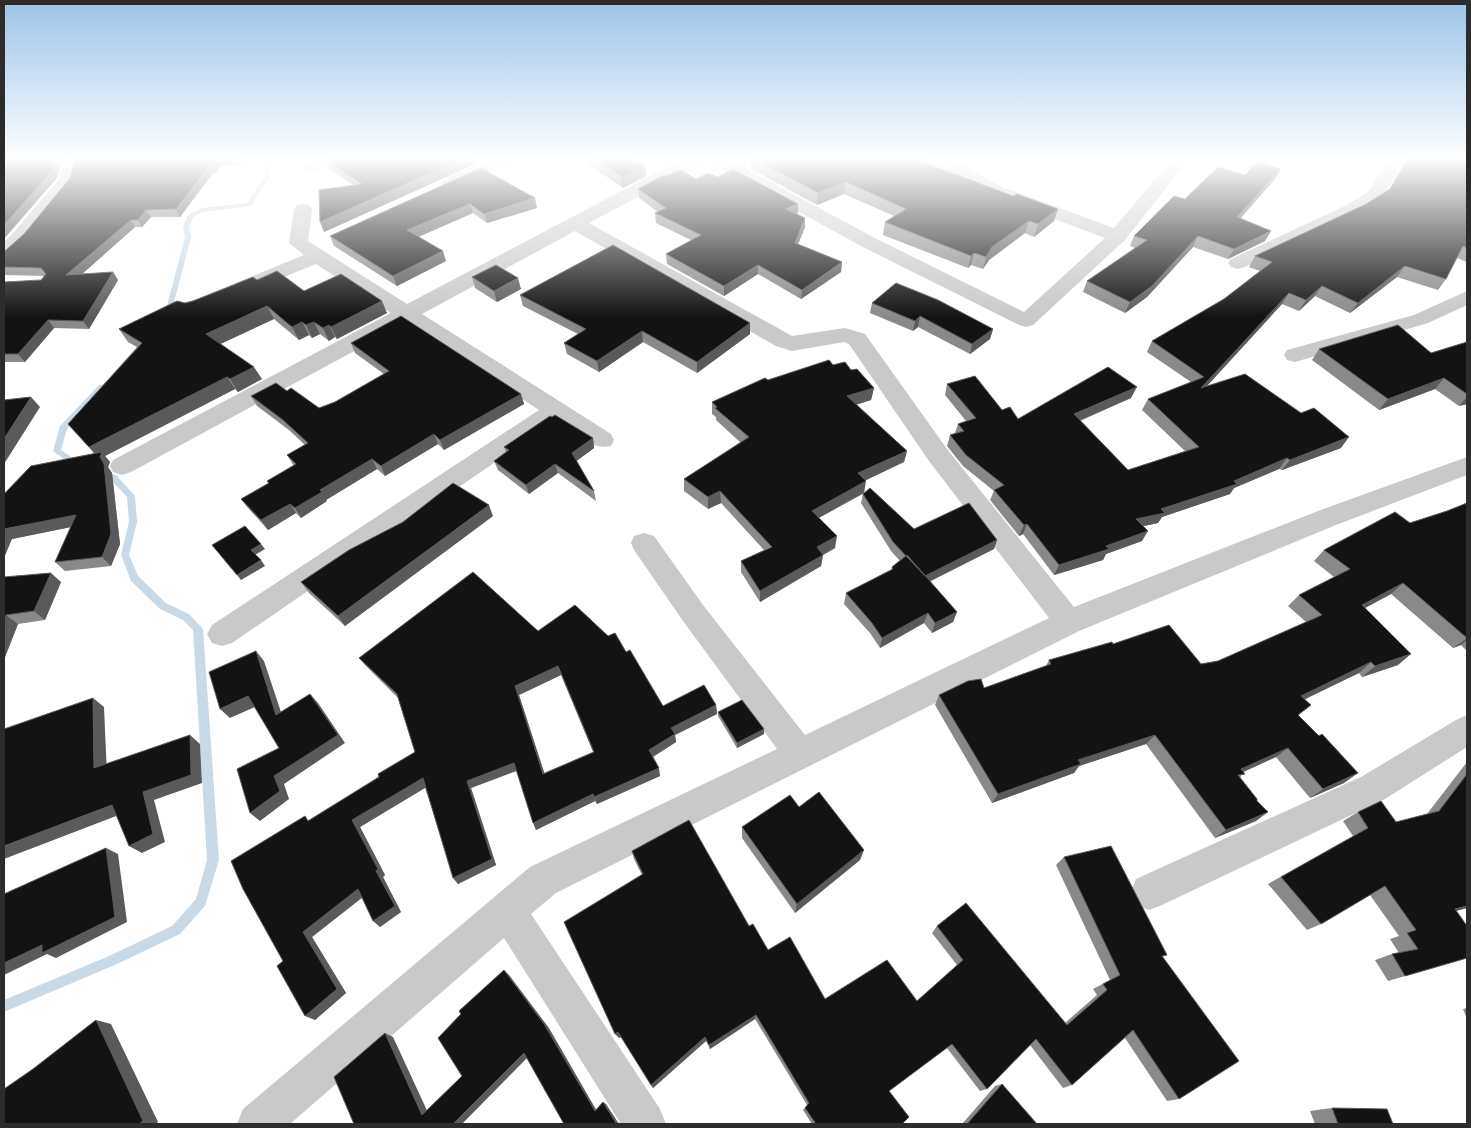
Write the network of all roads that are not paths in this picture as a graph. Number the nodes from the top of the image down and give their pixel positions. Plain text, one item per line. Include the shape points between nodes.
1 (41, 212) edge
2 (302, 212) edge
3 (599, 212) edge
4 (812, 212) edge
5 (1052, 212) edge
6 (1138, 212) edge
7 (1347, 212) edge
8 (576, 224) junction
9 (1118, 236) junction
10 (317, 249) junction
11 (4, 252) edge
12 (1238, 263) edge
13 (229, 293) edge
14 (1467, 297) edge
15 (407, 314) junction
16 (1295, 355) dead end
17 (555, 410) junction
18 (602, 440) dead end
19 (122, 466) dead end
20 (1467, 466) edge
21 (644, 543) dead end
22 (1069, 622) junction
23 (222, 634) dead end
24 (1467, 730) edge
25 (800, 754) junction
26 (1149, 892) dead end
27 (507, 910) junction
28 (258, 1124) edge
29 (645, 1124) edge

1 - 11 street
2 - 10 street via 298,243
3 - 8 street
4 - 9 street via 1026,321
5 - 9 street
6 - 9 street
7 - 12 street
8 - 15 street
8 - 22 street via 784,341 792,344 845,335 857,339 938,455
10 - 13 street
10 - 15 street
14 - 16 street via 1421,319
15 - 17 street
15 - 19 street
17 - 18 street
17 - 23 street
20 - 22 street via 1327,518
21 - 25 street
22 - 25 street
24 - 26 street via 1373,788
25 - 27 street via 543,880
27 - 28 street
27 - 29 street

